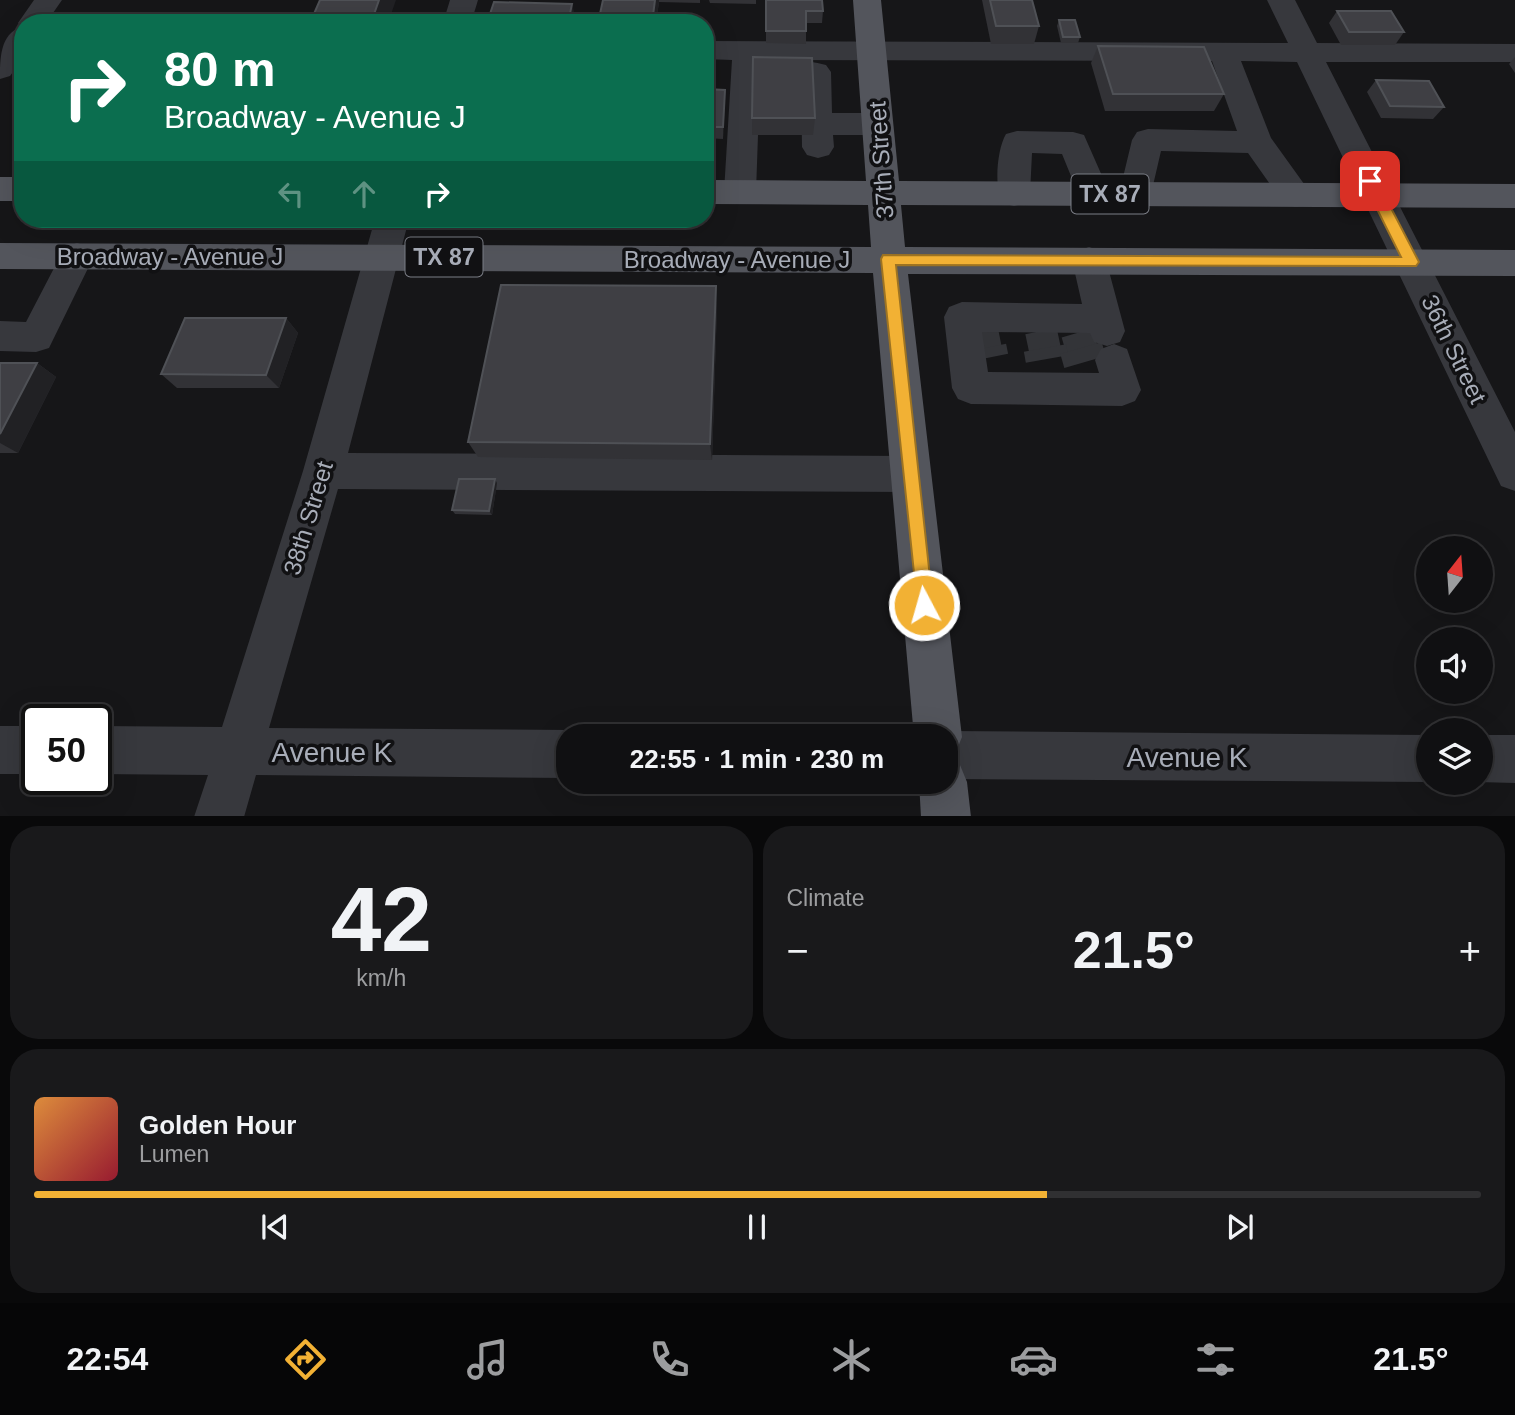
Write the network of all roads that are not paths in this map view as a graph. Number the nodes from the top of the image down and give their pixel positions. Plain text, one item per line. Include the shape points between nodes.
1 (867, 0) edge
2 (1281, 0) edge
3 (14, 49) edge
4 (872, 51) junction
5 (714, 52) edge
6 (1223, 52) junction
7 (1307, 52) junction
8 (1515, 53) edge
9 (747, 61) junction
10 (816, 61) junction
11 (0, 69) edge
12 (878, 124) junction
13 (1257, 142) junction
14 (714, 192) edge
15 (740, 192) junction
16 (883, 193) junction
17 (1014, 194) junction
18 (1094, 194) junction
19 (1135, 194) junction
20 (1296, 195) junction
21 (1377, 195) junction
22 (1515, 196) edge
23 (389, 228) edge
24 (0, 256) edge
25 (77, 256) junction
26 (380, 257) junction
27 (888, 259) junction
28 (1089, 260) junction
29 (1411, 262) junction
30 (1515, 263) edge
31 (0, 337) edge
32 (1043, 347) tunnel mouth
33 (323, 471) junction
34 (1515, 473) edge
35 (910, 474) junction
36 (937, 724) edge
37 (0, 750) edge
38 (21, 750) edge
39 (112, 750) edge
40 (238, 751) junction
41 (556, 754) edge
42 (958, 755) edge
43 (1416, 759) edge
44 (1493, 759) edge
45 (1515, 759) edge
46 (944, 794) edge
47 (219, 816) edge
48 (946, 816) edge

1 - 4 main road, 37th Street
2 - 7 street, 36th Street
3 - 11 street
4 - 6 street
4 - 10 street
4 - 12 main road, 37th Street
5 - 9 street
6 - 7 street
6 - 13 street
7 - 8 street
7 - 21 street, 36th Street
9 - 10 street
9 - 15 street
10 - 12 street via 818,135
12 - 16 main road, 37th Street
13 - 19 street via 1148,140
13 - 20 street
14 - 15 main road, TX 87
15 - 16 main road, TX 87
16 - 17 main road, TX 87
16 - 27 main road, 37th Street
17 - 18 main road, TX 87
17 - 18 street via 1017,142 1073,143
18 - 19 main road, TX 87
19 - 20 main road, TX 87
20 - 21 main road, TX 87
21 - 22 main road, TX 87
21 - 29 street, 36th Street
23 - 26 street, 38th Street
24 - 25 main road, Broadway - Avenue J / TX 87
25 - 26 main road, Broadway - Avenue J / TX 87
25 - 31 street via 36,337
26 - 27 main road, Broadway - Avenue J / TX 87
26 - 33 street, 38th Street
27 - 28 main road, Broadway - Avenue J / TX 87
27 - 35 main road, 37th Street
28 - 29 main road, Broadway - Avenue J / TX 87
28 - 32 street
29 - 30 main road, Broadway - Avenue J / TX 87
29 - 34 street, 36th Street
33 - 35 street
33 - 40 street, 38th Street
35 - 36 main road, 37th Street
37 - 38 street
39 - 40 street, Avenue K
40 - 41 street, Avenue K
40 - 47 street, 38th Street
42 - 43 street, Avenue K
44 - 45 street
46 - 48 main road

